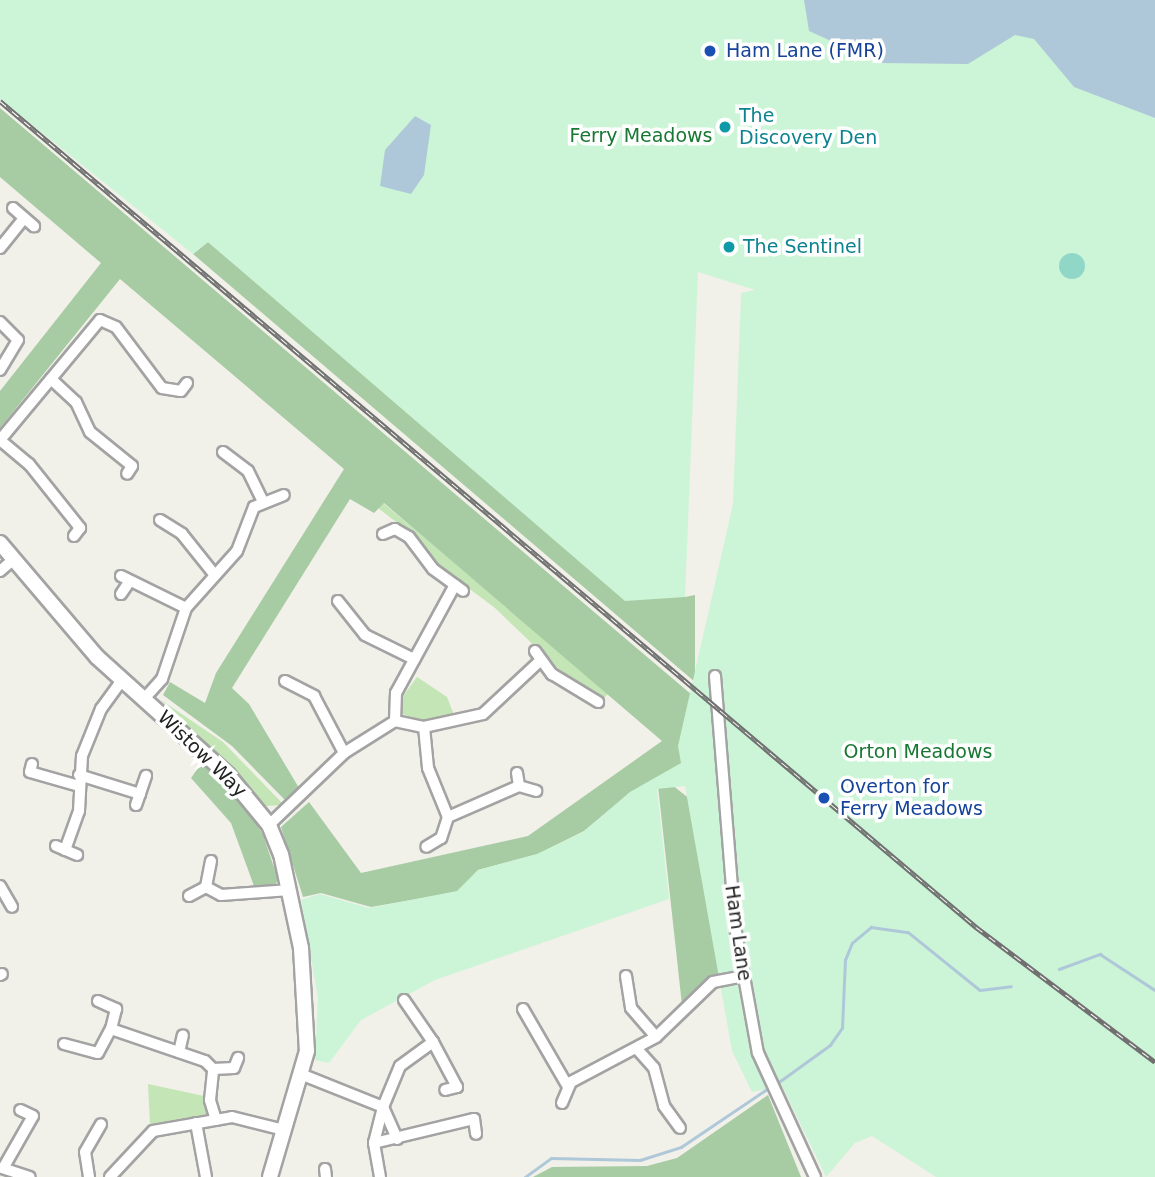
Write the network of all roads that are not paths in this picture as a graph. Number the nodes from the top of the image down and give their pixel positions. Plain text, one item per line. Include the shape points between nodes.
1 (13, 208) dead end
2 (24, 218) junction
3 (34, 226) dead end
4 (0, 248) edge
5 (0, 322) edge
6 (0, 370) edge
7 (51, 379) junction
8 (184, 391) dead end
9 (0, 440) edge
10 (236, 445) dead end
11 (132, 466) dead end
12 (284, 495) dead end
13 (263, 502) junction
14 (177, 514) dead end
15 (80, 528) dead end
16 (383, 534) dead end
17 (0, 544) edge
18 (13, 559) junction
19 (0, 571) edge
20 (214, 574) junction
21 (121, 594) dead end
22 (338, 601) dead end
23 (186, 608) junction
24 (414, 659) junction
25 (715, 676) dead end
26 (121, 681) junction
27 (285, 681) dead end
28 (144, 699) junction
29 (598, 702) dead end
30 (395, 721) junction
31 (424, 727) junction
32 (344, 753) junction
33 (32, 764) dead end
34 (517, 773) dead end
35 (146, 776) dead end
36 (79, 780) junction
37 (519, 786) junction
38 (536, 791) dead end
39 (448, 817) junction
40 (269, 825) junction
41 (426, 847) dead end
42 (77, 855) dead end
43 (211, 861) dead end
44 (0, 886) edge
45 (206, 887) junction
46 (290, 890) junction
47 (189, 896) dead end
48 (12, 907) dead end
49 (626, 976) dead end
50 (743, 976) junction
51 (404, 1000) dead end
52 (98, 1001) dead end
53 (523, 1009) dead end
54 (534, 1024) junction
55 (111, 1029) junction
56 (523, 1031) dead end
57 (183, 1035) dead end
58 (656, 1037) junction
59 (433, 1042) junction
60 (64, 1044) dead end
61 (637, 1049) junction
62 (179, 1052) junction
63 (238, 1058) dead end
64 (213, 1069) junction
65 (303, 1074) junction
66 (567, 1086) junction
67 (445, 1090) dead end
68 (562, 1103) dead end
69 (383, 1107) junction
70 (20, 1110) dead end
71 (216, 1120) junction
72 (196, 1123) junction
73 (101, 1124) dead end
74 (680, 1128) dead end
75 (280, 1129) junction
76 (477, 1134) dead end
77 (397, 1139) junction
78 (374, 1143) junction
79 (2, 1167) edge
80 (811, 1176) edge
81 (30, 1177) edge
82 (89, 1177) edge
83 (110, 1177) edge
84 (206, 1177) edge
85 (270, 1177) edge
86 (379, 1177) edge

1 - 2 street
2 - 3 street
2 - 4 street
5 - 6 street via 18,340
7 - 8 street via 94,324 107,319 144,372 162,388
7 - 9 street
7 - 11 street via 76,402 90,432
9 - 15 street via 29,464
10 - 13 street via 226,454 258,485
12 - 13 street
13 - 20 street via 248,517 237,551
14 - 20 street via 165,522
16 - 24 street via 395,529 409,537 459,588
17 - 18 street, Wistow Way
18 - 19 street
18 - 26 street, Wistow Way
20 - 23 street
21 - 23 street via 125,579
22 - 24 street via 365,635
23 - 28 street via 162,679
24 - 30 street via 397,693
25 - 50 street, Ham Lane via 717,749
26 - 28 street, Wistow Way
26 - 36 street via 101,709
27 - 32 street via 314,696
28 - 40 street, Wistow Way via 228,775
29 - 31 street via 552,674 538,656 483,714
30 - 31 street
30 - 32 street
31 - 39 street via 428,768
32 - 40 street
33 - 36 street via 30,772
34 - 37 street
35 - 36 street via 138,799
36 - 42 street via 79,811 60,848
37 - 38 street
37 - 39 street
39 - 41 street via 441,838
40 - 46 street, Wistow Way
43 - 45 street
44 - 48 street
45 - 46 street via 226,896
45 - 47 street
46 - 65 street, Wistow Way via 306,1012
49 - 58 street via 620,990
50 - 58 street via 713,982
50 - 80 street, Ham Lane via 758,1053
51 - 59 street
52 - 55 street via 119,1007
53 - 54 street
54 - 56 street
54 - 66 street
55 - 60 street via 98,1053
55 - 62 street
57 - 62 street
58 - 61 street
59 - 67 street via 457,1087
59 - 69 street via 400,1066
61 - 66 street
61 - 74 street via 654,1069 664,1105
62 - 64 street
63 - 64 street via 234,1068
64 - 71 street via 210,1100
65 - 69 street
65 - 75 street, Wistow Way
66 - 68 street
69 - 77 street
69 - 78 street
70 - 79 street via 33,1116
71 - 72 street
71 - 75 street via 244,1117
72 - 83 street via 153,1131
72 - 84 street
73 - 82 street via 85,1152
75 - 85 street, Wistow Way
76 - 77 street via 473,1116
77 - 78 street
78 - 86 street
79 - 81 street

